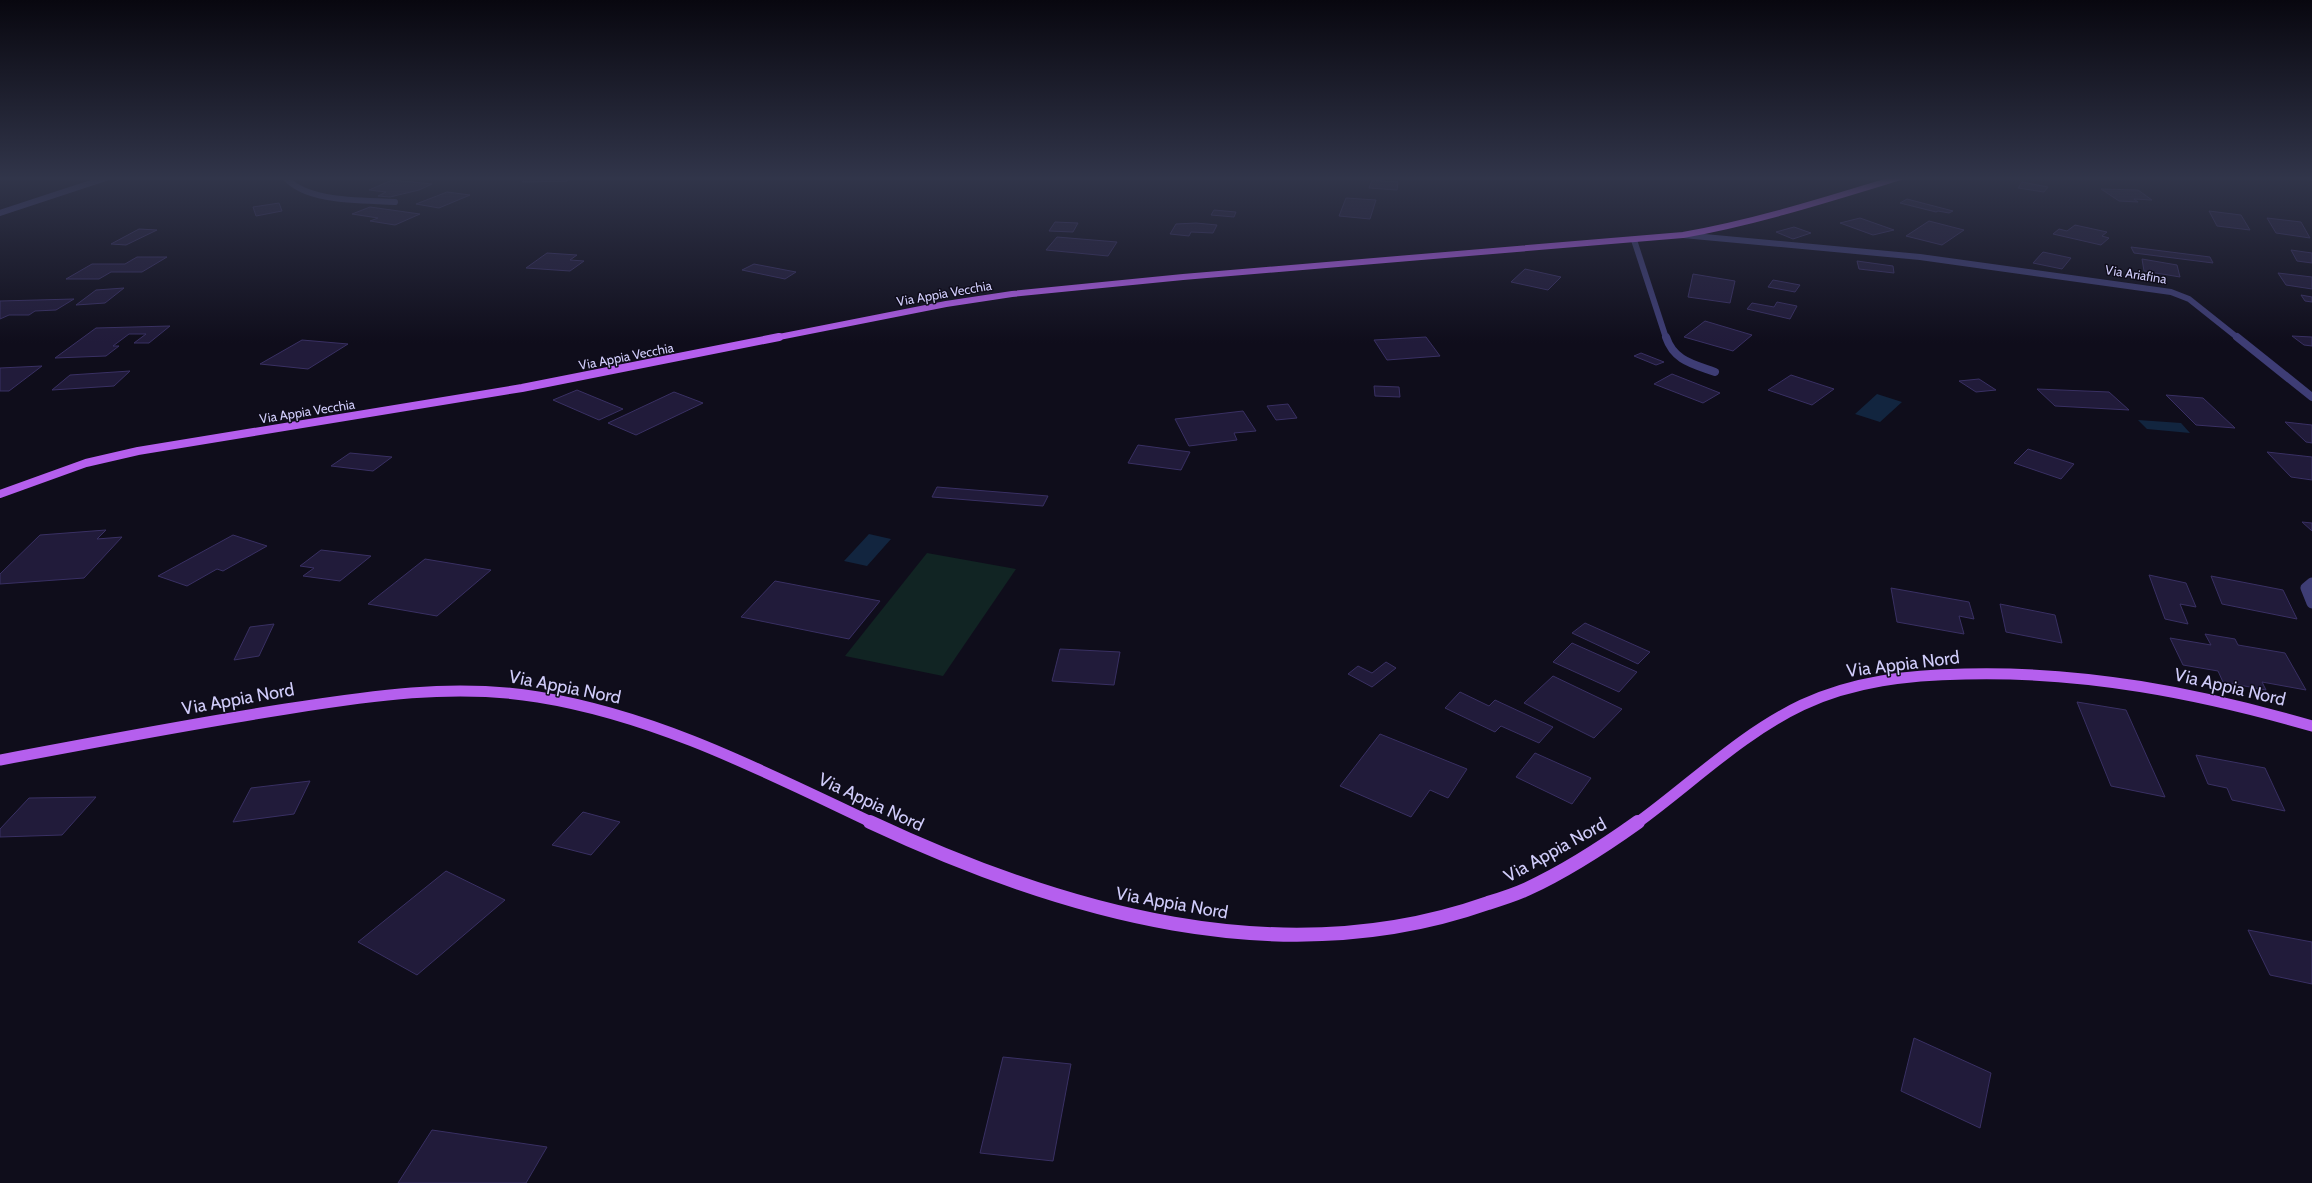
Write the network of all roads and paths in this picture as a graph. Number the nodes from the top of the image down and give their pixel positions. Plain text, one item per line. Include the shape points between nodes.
1 (1695, 232) edge
2 (1683, 235) junction
3 (1634, 240) junction
4 (1715, 372) dead end
5 (2312, 396) edge
6 (0, 494) edge
7 (2312, 583) edge
8 (2312, 602) edge
9 (2312, 726) edge
10 (0, 760) edge

1 - 2 main road, Via Appia Vecchia
2 - 3 main road, Via Appia Vecchia
2 - 5 street, Via Ariafina via 1920,257 2171,292 2189,299
3 - 4 street via 1670,349 1685,362
3 - 6 main road, Via Appia Vecchia via 1183,277 972,300 522,388 138,450 86,463
7 - 8 street via 2306,588
9 - 10 main road, Via Appia Nord via 2244,707 2170,691 2084,677 1980,673 1918,676 1866,683 1823,696 1764,725 1619,836 1571,866 1525,890 1474,908 1416,923 1304,935 1226,932 1182,926 1098,909 1027,889 943,856 769,773 692,740 610,713 524,695 455,692 350,700 243,716

